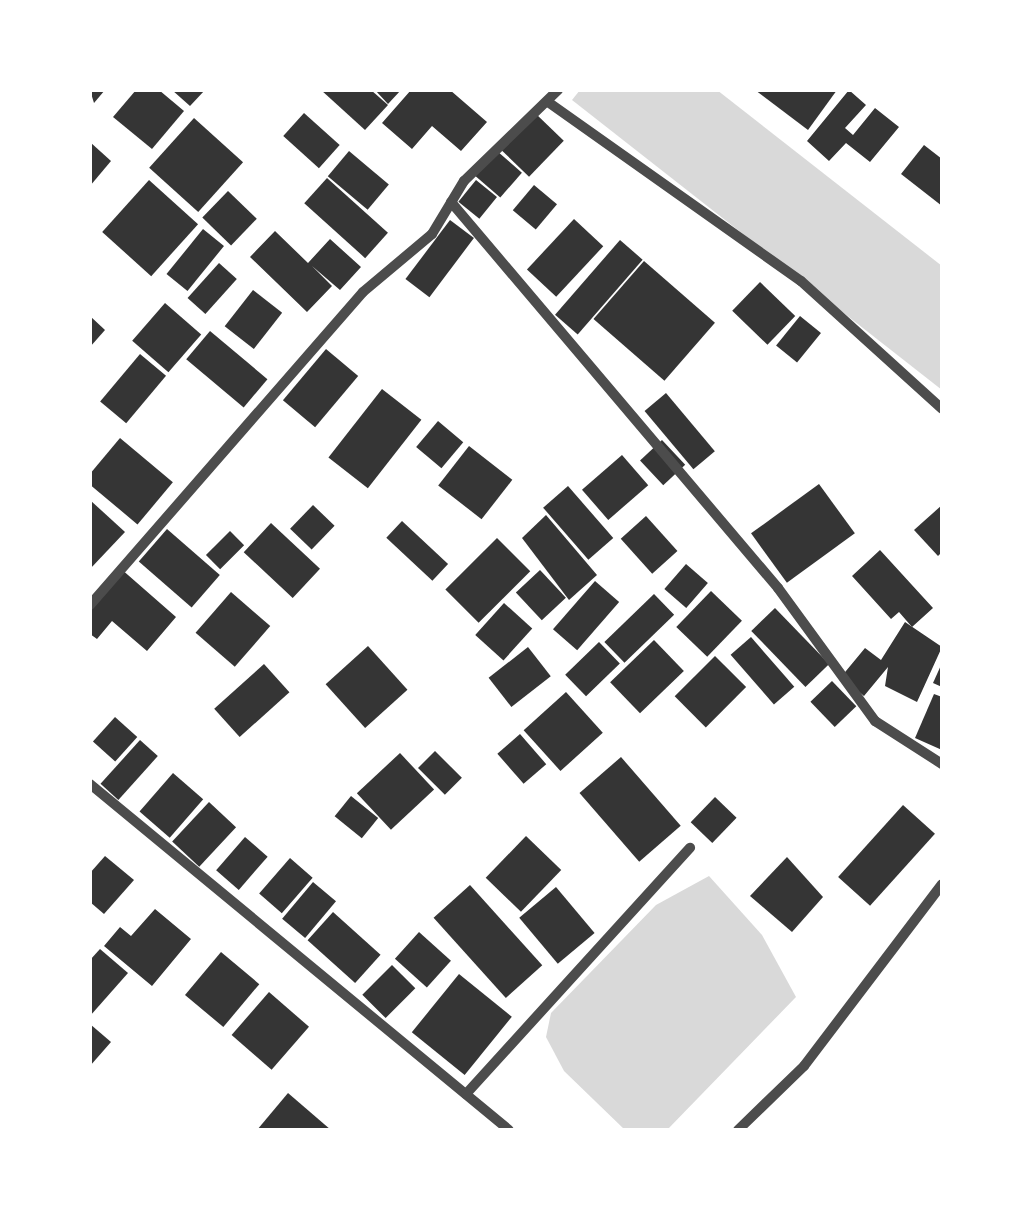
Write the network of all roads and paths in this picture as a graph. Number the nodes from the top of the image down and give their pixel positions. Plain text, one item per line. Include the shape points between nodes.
1 (558, 90) edge
2 (548, 102) junction
3 (451, 202) junction
4 (942, 408) edge
5 (90, 604) edge
6 (942, 764) edge
7 (90, 784) edge
8 (690, 848) dead end
9 (942, 884) edge
10 (466, 1094) junction
11 (509, 1130) edge
12 (738, 1130) edge

1 - 2 street
2 - 3 street
2 - 4 street via 801,281
3 - 5 street
3 - 6 street via 778,588 875,721
7 - 10 street
8 - 10 street
9 - 12 street via 804,1066
10 - 11 street

